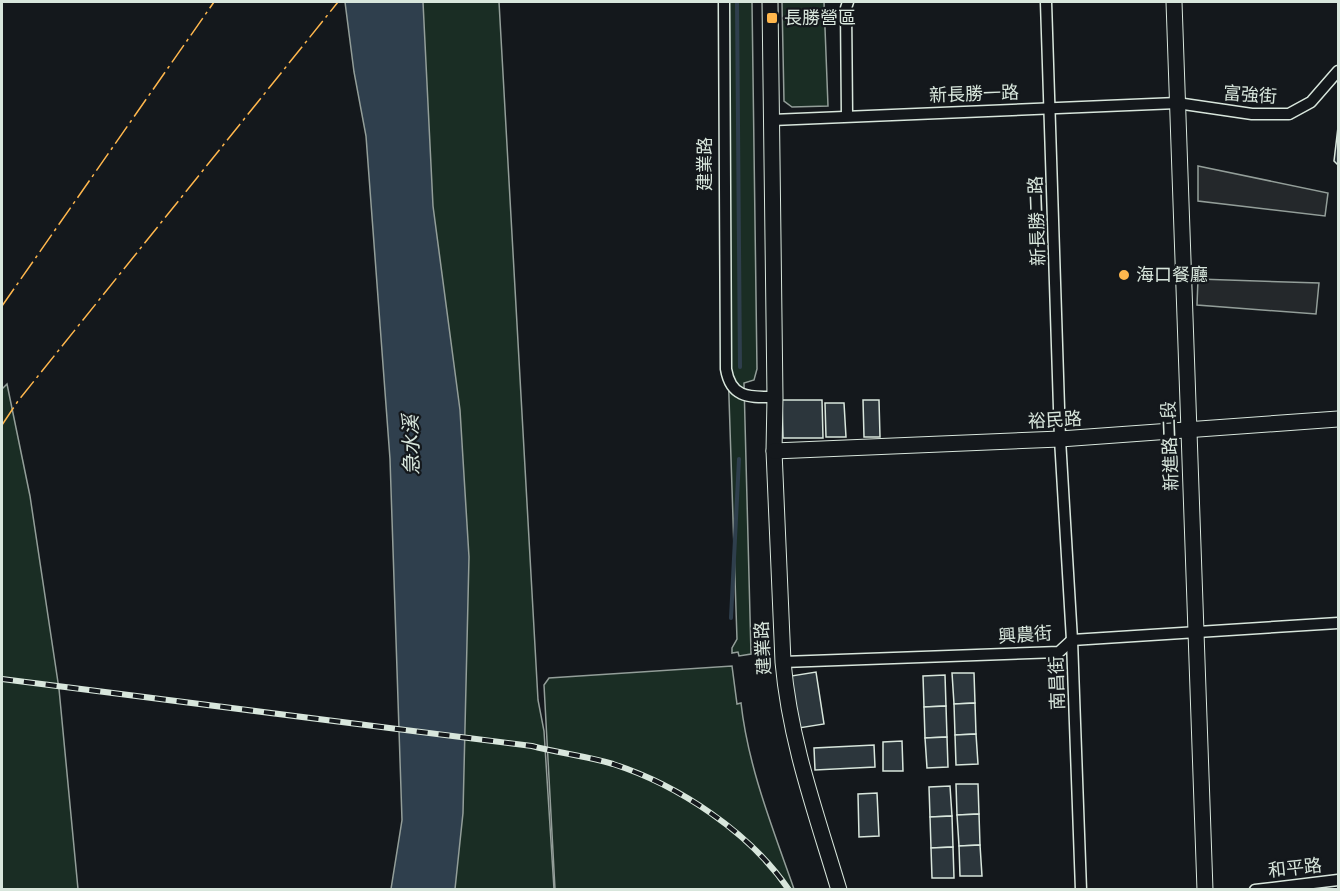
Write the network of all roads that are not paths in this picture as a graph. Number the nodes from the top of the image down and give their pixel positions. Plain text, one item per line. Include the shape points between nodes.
1 (724, 2) edge
2 (770, 2) edge
3 (848, 2) edge
4 (1046, 2) edge
5 (1174, 2) edge
6 (1338, 71) edge
7 (1178, 103) junction
8 (1050, 108) junction
9 (847, 116) junction
10 (772, 120) junction
11 (775, 397) junction
12 (1338, 419) edge
13 (1188, 430) junction
14 (1060, 439) junction
15 (774, 451) junction
16 (1338, 623) edge
17 (1196, 632) junction
18 (1072, 640) junction
19 (783, 662) junction
20 (1338, 880) edge
21 (839, 890) edge
22 (1081, 890) edge
23 (1205, 890) edge
24 (1255, 890) edge

1 - 11 street, 建業路 via 726,369 728,381 743,396
2 - 10 street, 建業路
3 - 9 street
4 - 8 street, 新長勝二路
5 - 7 street, 新進路二段
6 - 7 street, 富強街 via 1311,102 1289,114 1252,114
7 - 8 street, 新長勝一路
7 - 13 street, 新進路二段
8 - 9 street, 新長勝一路
8 - 14 street, 新長勝二路
9 - 10 street, 新長勝一路
10 - 11 street, 建業路
11 - 15 street, 建業路
12 - 13 street, 裕民路
13 - 14 street, 裕民路
13 - 17 street, 新進路二段
14 - 15 street, 裕民路
14 - 18 street, 南昌街
15 - 19 street, 建業路
16 - 17 street, 興農街
17 - 18 street, 興農街
17 - 23 street, 新進路二段
18 - 19 street, 興農街 via 1059,652
18 - 22 street, 南昌街
19 - 21 street, 建業路 via 796,751
20 - 24 street, 和平路

